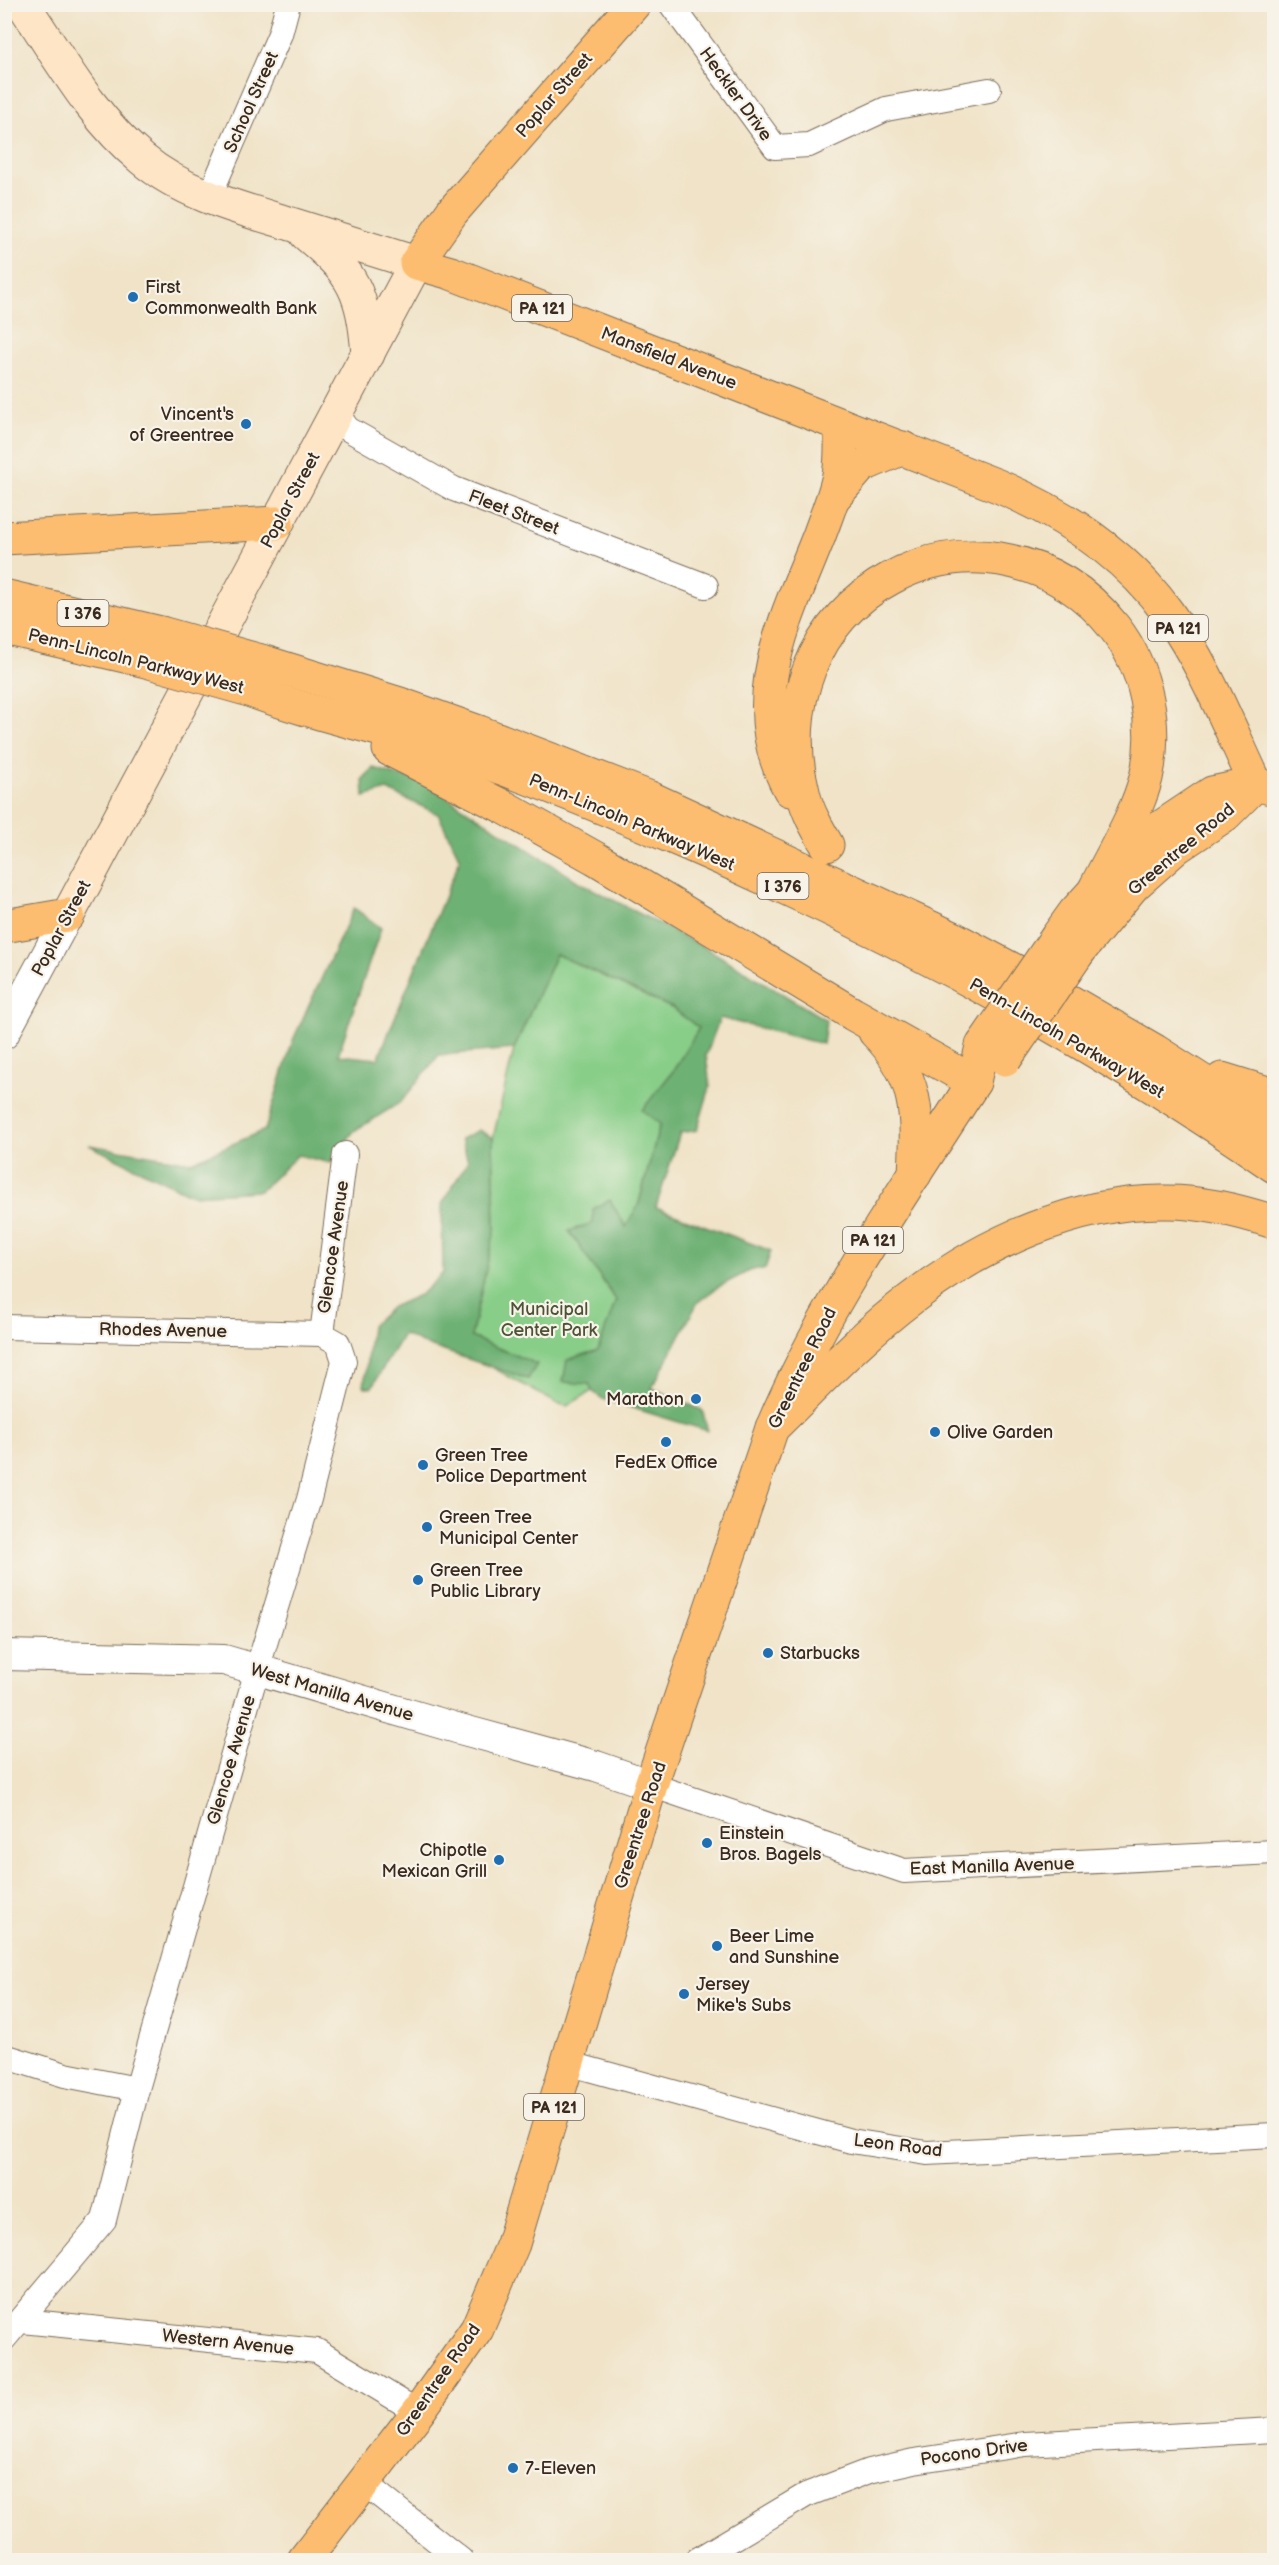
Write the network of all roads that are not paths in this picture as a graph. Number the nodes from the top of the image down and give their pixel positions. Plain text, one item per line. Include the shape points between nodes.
1 (23, 4) edge
2 (288, 4) edge
3 (634, 4) edge
4 (671, 4) edge
5 (989, 90) dead end
6 (209, 197) junction
7 (295, 225) junction
8 (417, 262) junction
9 (368, 354) junction
10 (336, 413) junction
11 (841, 425) junction
12 (903, 448) junction
13 (833, 498) junction
14 (277, 523) junction
15 (4, 538) edge
16 (706, 586) dead end
17 (4, 596) edge
18 (8, 629) edge
19 (253, 680) junction
20 (1268, 783) edge
21 (827, 845) junction
22 (1095, 889) junction
23 (68, 915) junction
24 (4, 926) edge
25 (952, 939) junction
26 (1068, 943) junction
27 (853, 1014) junction
28 (4, 1034) edge
29 (1155, 1051) junction
30 (974, 1082) junction
31 (1275, 1095) edge
32 (1275, 1127) edge
33 (345, 1154) dead end
34 (1275, 1166) edge
35 (915, 1174) junction
36 (1275, 1222) edge
37 (4, 1327) edge
38 (322, 1334) junction
39 (772, 1428) junction
40 (4, 1655) edge
41 (257, 1670) junction
42 (651, 1785) junction
43 (1275, 1852) edge
44 (4, 2056) edge
45 (567, 2063) junction
46 (137, 2089) junction
47 (1275, 2135) edge
48 (22, 2321) junction
49 (4, 2339) edge
50 (418, 2412) junction
51 (1275, 2430) edge
52 (363, 2482) junction
53 (304, 2560) edge
54 (461, 2560) edge
55 (697, 2560) edge

1 - 6 main road, Mansfield Avenue via 87,98 126,144 157,170
2 - 6 street, School Street via 280,34
3 - 8 main road, Poplar Street via 452,212
4 - 5 street, Heckler Drive via 775,147 809,146 886,109
6 - 7 main road, Mansfield Avenue
7 - 8 main road, Mansfield Avenue
7 - 9 main road via 336,260 353,282 363,306
8 - 9 main road, Poplar Street
8 - 11 main road, Mansfield Avenue / PA 121
9 - 10 main road, Poplar Street
10 - 14 main road, Poplar Street
10 - 16 street, Fleet Street via 348,429 454,489
11 - 12 main road, Mansfield Avenue / PA 121
11 - 13 main road via 841,465
12 - 13 main road via 861,466
12 - 20 main road, Mansfield Avenue / PA 121 via 1027,498 1094,538 1134,574 1167,612
13 - 21 main road via 778,639 767,698 778,764 798,805
14 - 15 main road
14 - 23 main road, Poplar Street
17 - 19 main road, Penn-Lincoln Parkway West / I 376, bridge via 161,633
18 - 19 main road, Penn-Lincoln Parkway West / I 376, bridge via 146,662
19 - 25 main road, Penn-Lincoln Parkway West / I 376 via 400,704 574,768 648,797
19 - 27 main road via 504,807
19 - 34 main road, Penn-Lincoln Parkway West / I 376 via 470,756 638,822 802,895 956,973 1068,1036
20 - 22 main road, Greentree Road / PA 121 via 1212,793 1137,848
20 - 26 main road, Greentree Road / PA 121 via 1177,847
21 - 22 main road via 802,792 796,737 801,693 817,651 830,630 844,612 879,584 923,564 971,556 1015,561 1057,578 1091,601 1131,653 1145,691 1150,735 1145,779
21 - 25 main road via 863,880
22 - 26 main road, Greentree Road / PA 121
23 - 24 main road
23 - 28 street, Poplar Street
25 - 29 main road, Penn-Lincoln Parkway West / I 376 via 1048,988
26 - 30 main road, Greentree Road / PA 121, bridge
27 - 30 main road
27 - 35 main road via 886,1043 906,1071 916,1105
29 - 31 main road via 1241,1087
29 - 32 main road, Penn-Lincoln Parkway West / I 376
30 - 35 main road, Greentree Road / PA 121
33 - 38 street, Glencoe Avenue
35 - 39 main road, Greentree Road / PA 121 via 822,1322
36 - 39 main road via 1221,1207 1167,1202 1115,1206 1041,1227 972,1259 911,1298
37 - 38 street, Rhodes Avenue
38 - 41 street, Glencoe Avenue via 338,1343 344,1361 309,1499
39 - 42 main road, Greentree Road / PA 121
40 - 41 street, West Manilla Avenue via 208,1658
41 - 42 street, West Manilla Avenue
41 - 46 street, Glencoe Avenue
42 - 43 street, East Manilla Avenue via 904,1871
42 - 45 main road, Greentree Road / PA 121
44 - 46 street via 65,2075
45 - 47 street, Leon Road via 851,2141 927,2152
45 - 50 main road, Greentree Road / PA 121 via 515,2239 477,2329
46 - 48 street, Glencoe Avenue via 104,2220
48 - 49 street, Glencoe Avenue
48 - 50 street, Western Avenue via 317,2351
50 - 52 main road, Greentree Road / PA 121
51 - 55 street, Pocono Drive via 1025,2444 869,2471 806,2495
52 - 53 main road, Greentree Road / PA 121
52 - 54 street

